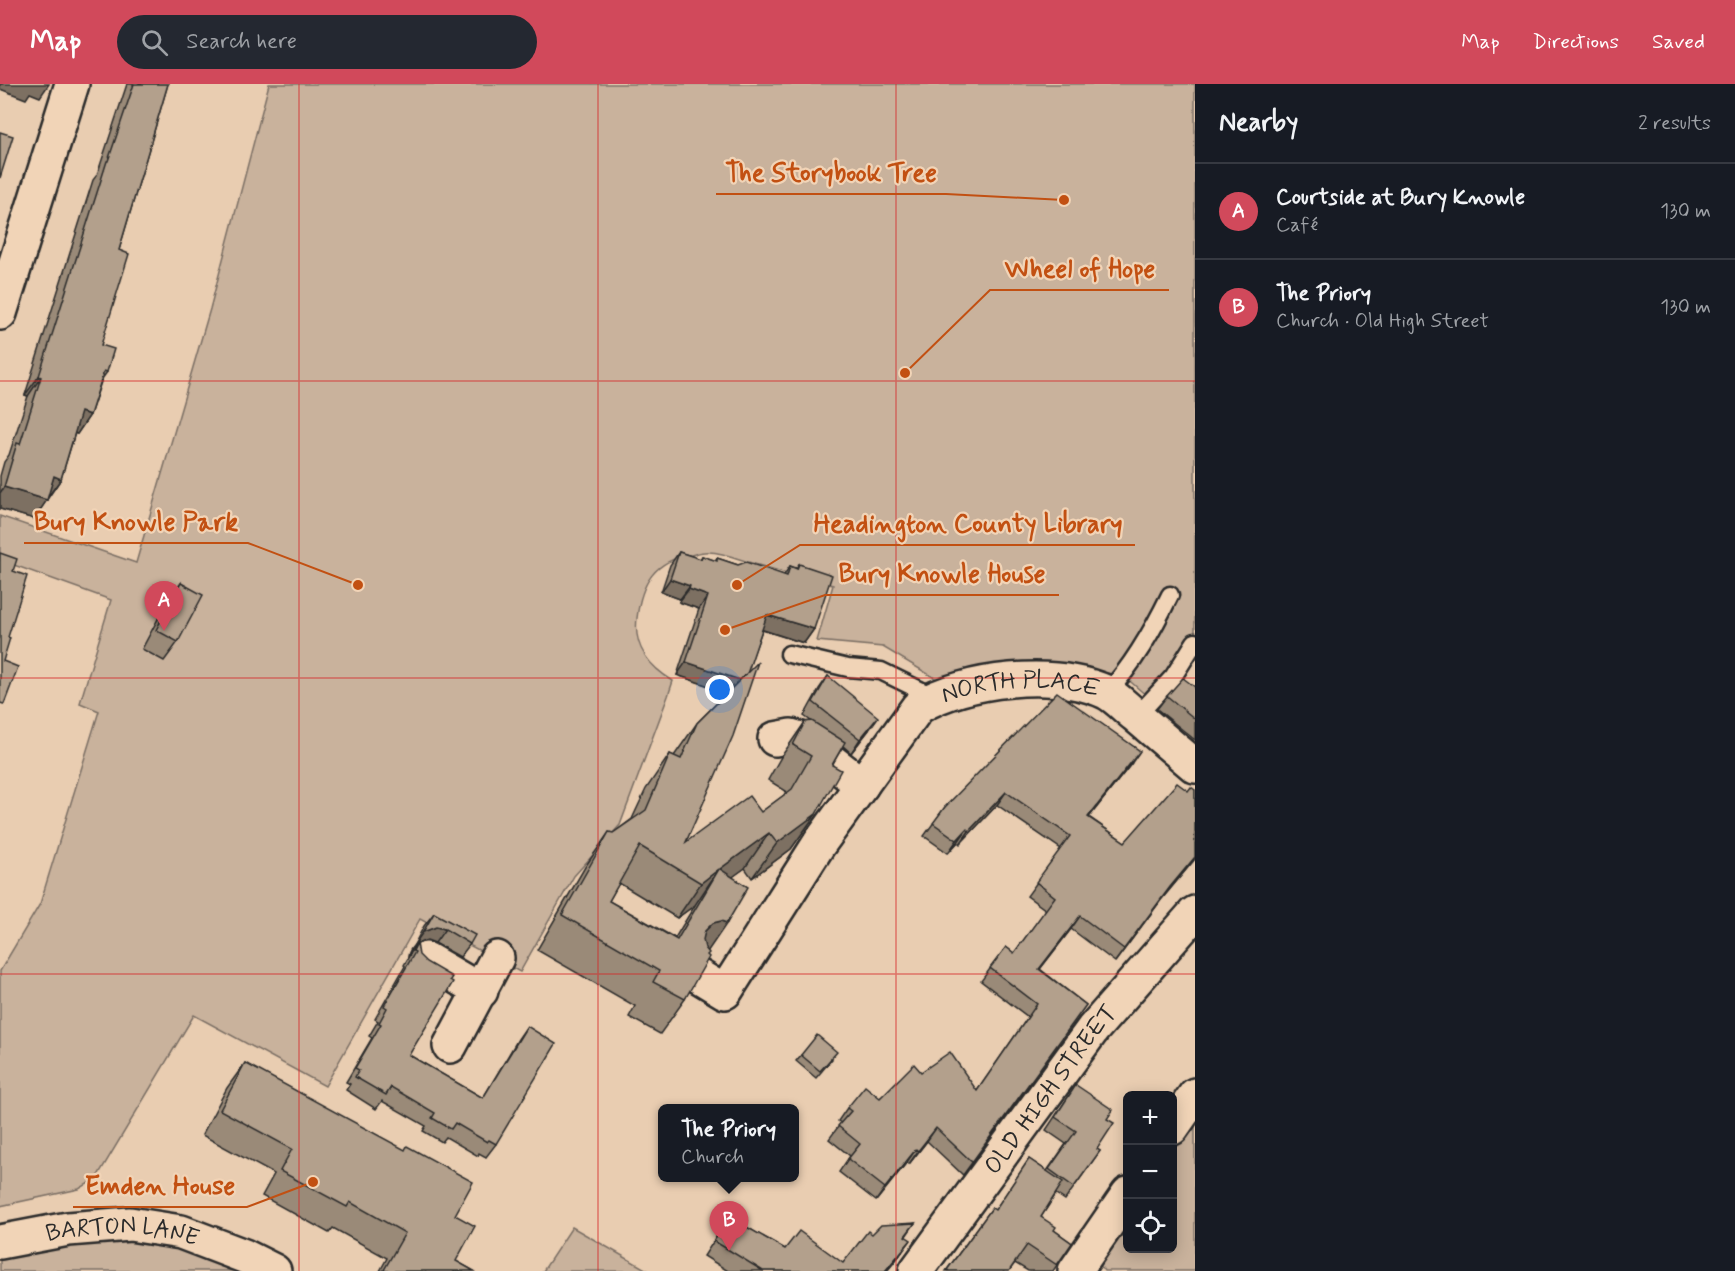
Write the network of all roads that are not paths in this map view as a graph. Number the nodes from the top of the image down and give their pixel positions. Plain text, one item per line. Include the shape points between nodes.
1 (72, 84) edge
2 (0, 313) edge
3 (1170, 595) dead end
4 (1195, 642) edge
5 (789, 654) dead end
6 (1107, 693) junction
7 (934, 697) junction
8 (1136, 717) junction
9 (775, 739) dead end
10 (1195, 766) edge
11 (862, 785) junction
12 (1195, 913) edge
13 (497, 958) dead end
14 (426, 959) edge
15 (697, 975) edge
16 (481, 990) junction
17 (450, 1046) dead end
18 (1195, 1095) edge
19 (1177, 1122) edge
20 (1125, 1199) edge
21 (0, 1242) edge
22 (1081, 1269) edge
23 (274, 1271) edge
24 (916, 1271) edge

1 - 2 street
3 - 6 lane via 1124,676
4 - 8 lane via 1173,676
5 - 7 lane via 848,668 881,671
6 - 7 street, NORTH PLACE via 1070,682 1033,678 995,682
6 - 8 street, NORTH PLACE
7 - 11 street, NORTH PLACE via 918,707
8 - 10 street, NORTH PLACE
9 - 11 street via 790,736 804,740
11 - 15 street, NORTH PLACE via 819,844 722,998
12 - 24 street, OLD HIGH STREET via 1093,1029
13 - 16 street
14 - 16 street
16 - 17 street
18 - 19 street
20 - 22 street
21 - 23 street, BARTON LANE via 68,1229 130,1224 181,1232

